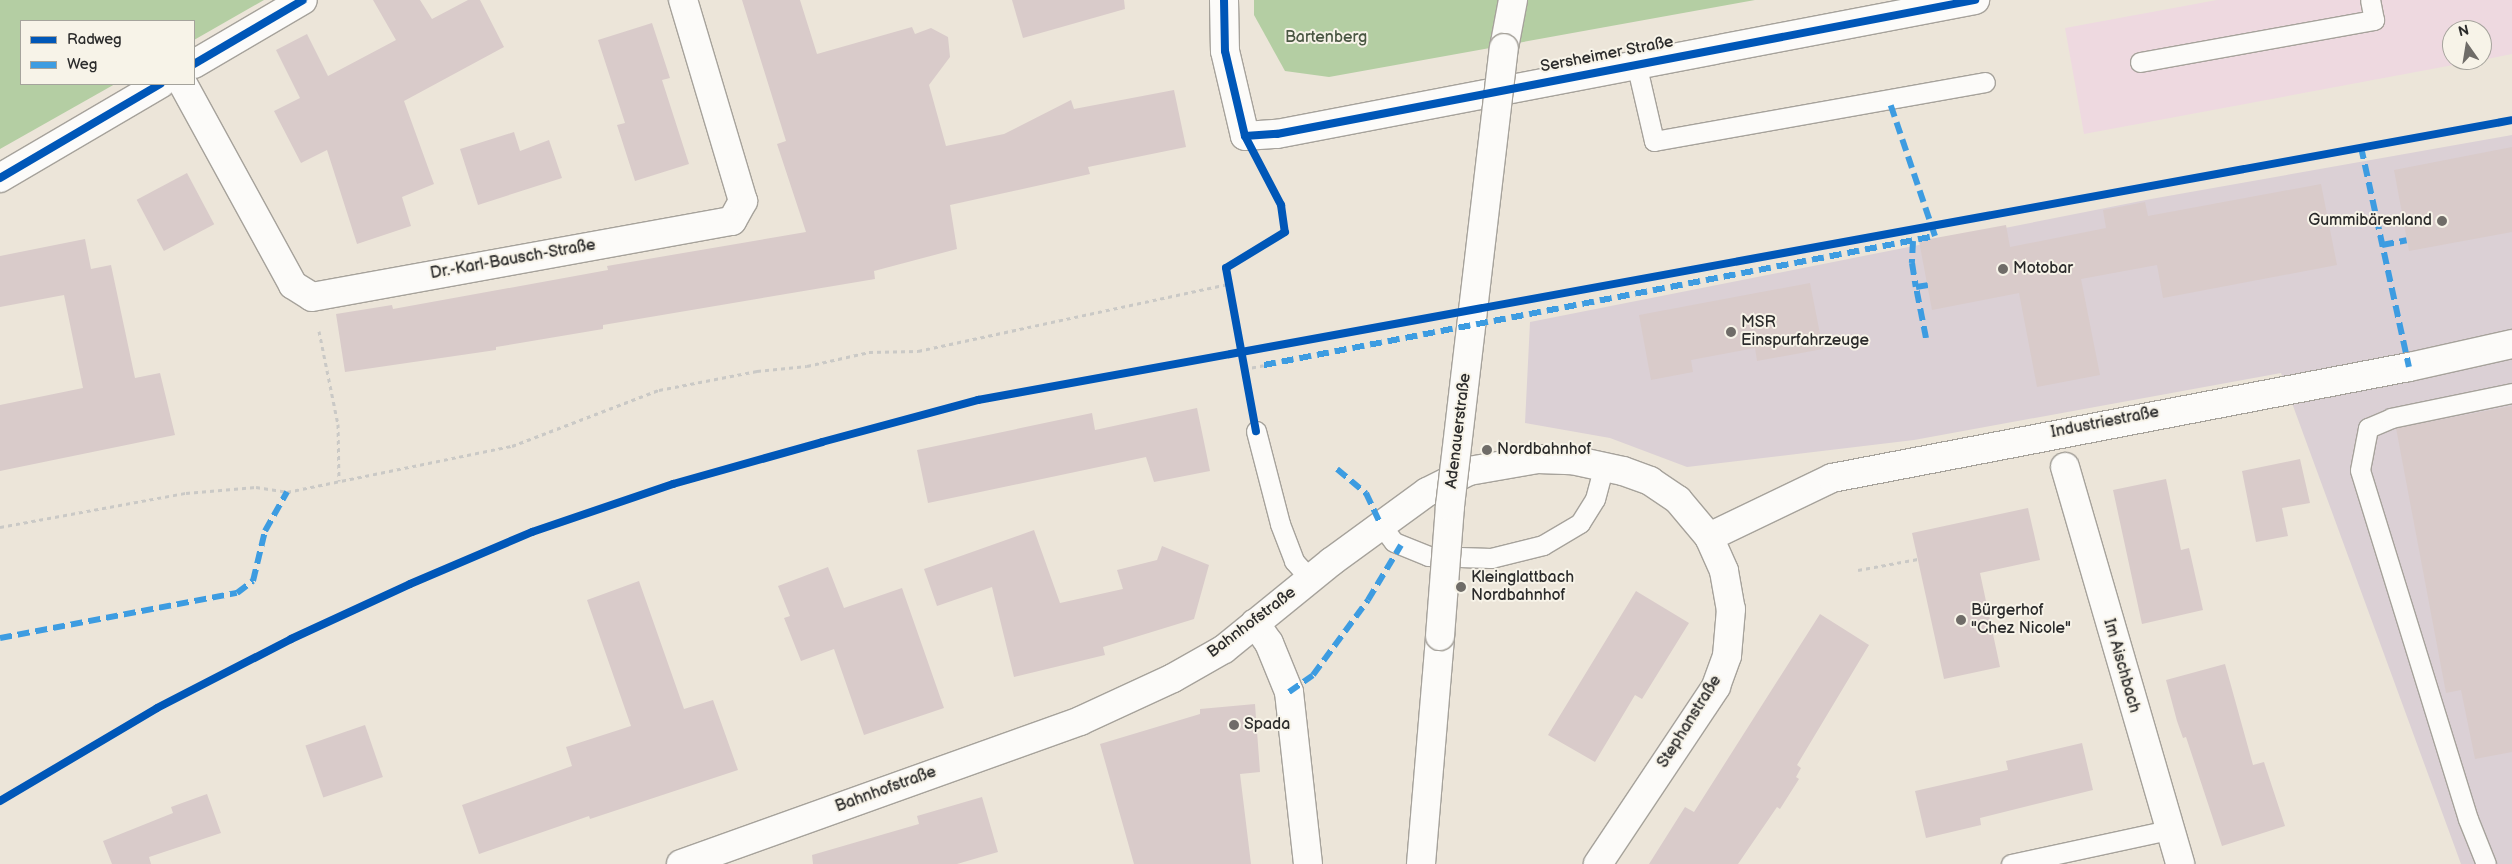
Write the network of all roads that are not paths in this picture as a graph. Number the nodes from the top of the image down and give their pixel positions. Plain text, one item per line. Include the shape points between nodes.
1 (304, 0) edge
2 (683, 0) edge
3 (1224, 0) edge
4 (1513, 0) edge
5 (1975, 0) edge
6 (2370, 0) edge
7 (2140, 62) dead end
8 (195, 63) edge
9 (1636, 63) junction
10 (1985, 82) dead end
11 (158, 85) edge
12 (185, 85) edge
13 (0, 178) edge
14 (2512, 344) edge
15 (2512, 394) edge
16 (1256, 431) dead end
17 (1604, 466) junction
18 (2065, 467) dead end
19 (1381, 525) junction
20 (1709, 537) junction
21 (1310, 579) junction
22 (1255, 623) junction
23 (2168, 830) junction
24 (681, 864) edge
25 (1308, 864) edge
26 (1421, 864) edge
27 (1598, 864) edge
28 (2011, 864) edge
29 (2180, 864) edge
30 (2486, 864) edge

1 - 8 street
2 - 12 street, Dr.-Karl-Bausch-Straße via 743,201 732,221 312,296 293,285
3 - 9 street, Sersheimer Straße via 1225,51 1245,136 1277,134
4 - 26 street, Adenauerstraße, bridge via 1504,48 1450,506
5 - 9 street, Sersheimer Straße
6 - 7 lane via 2374,20
9 - 10 lane via 1654,141
11 - 13 street
14 - 20 street, Industriestraße via 2409,367 1832,478
15 - 30 lane via 2391,418 2368,428 2360,470 2468,819
16 - 21 lane via 1280,524 1294,561
17 - 19 street, Bahnhofstraße via 1538,459 1469,471 1427,492
17 - 19 lane via 1595,500 1580,523 1543,545 1491,558 1428,556 1394,542
17 - 20 street, Bahnhofstraße via 1650,481 1678,500
18 - 23 street, Im Aischbach
19 - 21 street, Bahnhofstraße
20 - 27 street, Stephanstraße via 1724,571 1731,609 1727,656 1716,686
21 - 22 street, Bahnhofstraße
22 - 24 street, Bahnhofstraße via 1224,649 1173,678 1080,721
22 - 25 street via 1269,643 1289,692
23 - 28 lane
23 - 29 street, Im Aischbach

